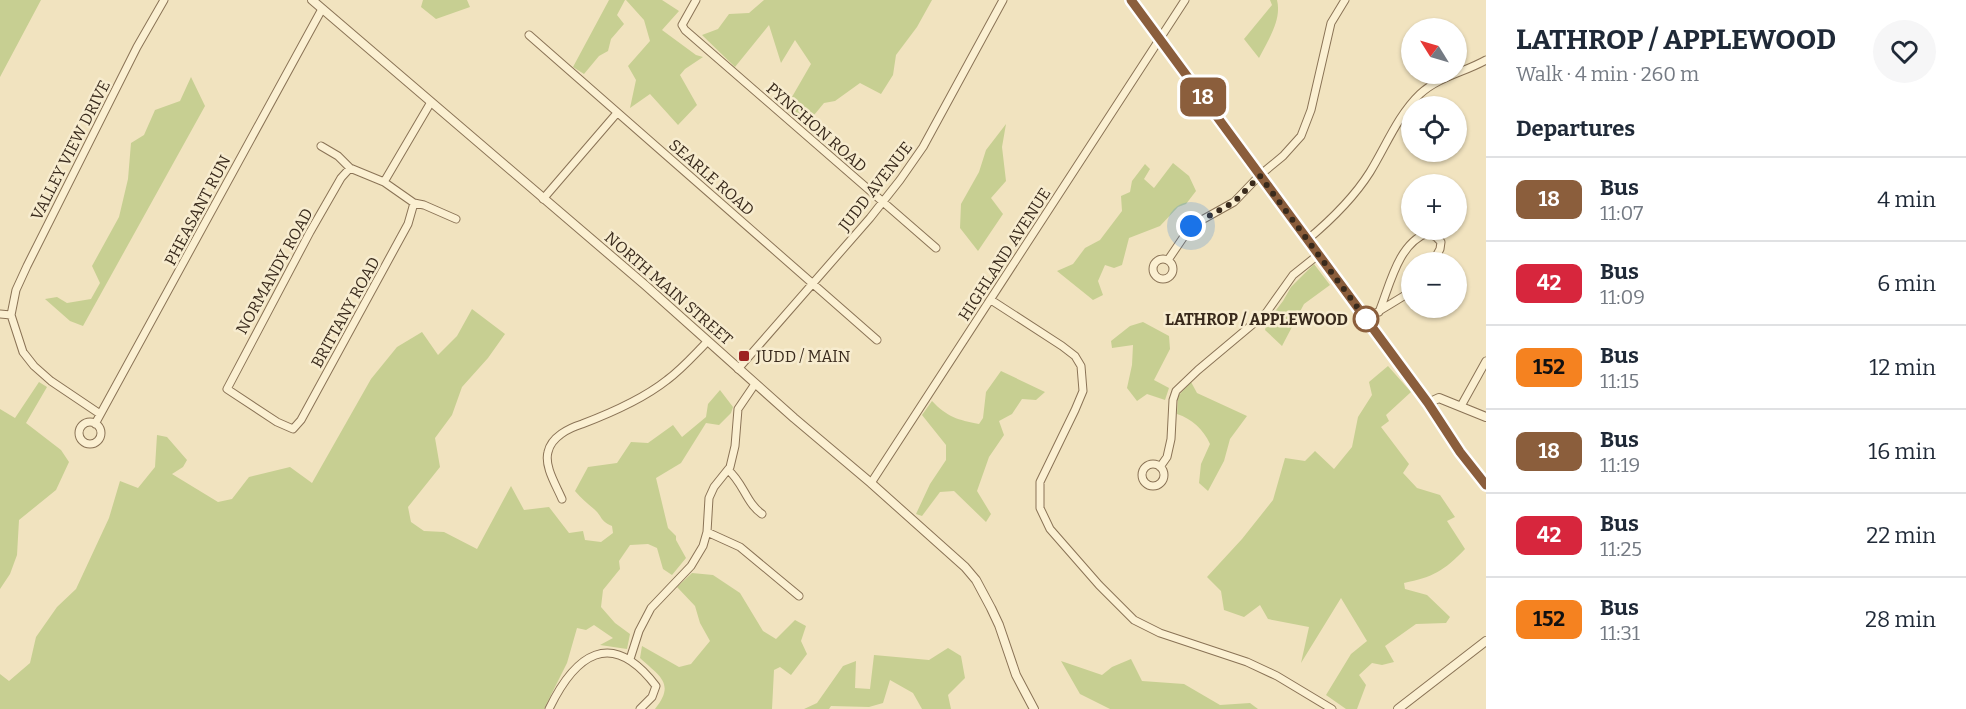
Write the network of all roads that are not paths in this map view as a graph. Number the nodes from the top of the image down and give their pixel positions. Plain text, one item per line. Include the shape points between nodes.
1 (164, 0) edge
2 (312, 0) edge
3 (696, 0) edge
4 (1003, 0) edge
5 (1131, 0) edge
6 (1185, 0) edge
7 (1345, 0) edge
8 (322, 9) junction
9 (529, 35) dead end
10 (1160, 39) junction
11 (1486, 60) edge
12 (431, 102) junction
13 (617, 113) junction
14 (321, 146) dead end
15 (350, 168) junction
16 (1260, 176) junction
17 (384, 182) junction
18 (543, 199) junction
19 (883, 202) junction
20 (414, 203) junction
21 (456, 219) dead end
22 (1307, 240) junction
23 (936, 248) dead end
24 (1406, 252) edge
25 (1437, 252) edge
26 (1318, 255) junction
27 (1168, 260) dead end
28 (1401, 260) edge
29 (813, 282) junction
30 (1401, 298) edge
31 (991, 300) junction
32 (1379, 312) junction
33 (0, 314) edge
34 (11, 315) junction
35 (1366, 320) junction
36 (877, 340) dead end
37 (707, 342) junction
38 (1486, 361) edge
39 (738, 369) junction
40 (755, 384) junction
41 (1428, 403) junction
42 (1461, 406) junction
43 (100, 414) junction
44 (1486, 417) edge
45 (95, 424) dead end
46 (292, 429) joint
47 (1160, 467) dead end
48 (728, 470) junction
49 (871, 483) junction
50 (1486, 485) edge
51 (562, 499) dead end
52 (762, 514) dead end
53 (707, 532) junction
54 (799, 596) dead end
55 (1486, 641) edge
56 (630, 659) junction
57 (549, 709) edge
58 (640, 709) edge
59 (1034, 709) edge
60 (1332, 709) edge
61 (1398, 709) edge

1 - 34 street, VALLEY VIEW DRIVE via 27,266 16,290
2 - 8 street, NORTH MAIN STREET
3 - 19 street, PYNCHON ROAD via 682,25
4 - 19 street, JUDD AVENUE via 923,147
5 - 10 street
6 - 10 street, HIGHLAND AVENUE
7 - 16 street via 1328,34 1307,123 1294,145
8 - 12 street, NORTH MAIN STREET
8 - 43 street, PHEASANT RUN
9 - 13 street, SEARLE ROAD
10 - 16 street
10 - 31 street, HIGHLAND AVENUE
11 - 22 street via 1420,94 1353,196
12 - 17 street
12 - 18 street, NORTH MAIN STREET
13 - 18 street
13 - 29 street, SEARLE ROAD
14 - 15 street
15 - 17 street
15 - 46 street, NORMANDY ROAD via 310,232 226,389
16 - 22 street
16 - 27 street via 1234,202 1191,226
17 - 20 street
18 - 37 street, NORTH MAIN STREET
19 - 23 street, PYNCHON ROAD
19 - 29 street, JUDD AVENUE
20 - 21 street
20 - 46 street, BRITTANY ROAD via 408,224 383,272 309,407
22 - 26 street
24 - 25 street via 1414,240 1427,233 1441,244
26 - 35 street
26 - 47 street via 1293,275 1266,313 1176,391 1171,439
28 - 32 street
29 - 36 street, SEARLE ROAD
29 - 39 street, JUDD AVENUE
30 - 32 street
31 - 49 street, HIGHLAND AVENUE
31 - 60 street via 1062,346 1081,366 1083,391 1040,482 1040,508 1050,529 1134,620 1160,633 1247,662
32 - 35 street
33 - 34 street
34 - 43 street via 23,352 34,366
35 - 41 street
37 - 39 street, NORTH MAIN STREET
37 - 51 street via 655,389 560,435 548,449 547,463
38 - 42 street
39 - 40 street, NORTH MAIN STREET
40 - 48 street via 738,409 735,446
40 - 49 street, NORTH MAIN STREET
41 - 42 street via 1439,398
41 - 50 street
42 - 44 street
43 - 45 street, PHEASANT RUN
48 - 52 street
48 - 53 street via 709,498
49 - 59 street, NORTH MAIN STREET via 947,549 976,580
53 - 54 street via 740,547
53 - 56 street via 691,565 649,610
55 - 61 street
56 - 57 street via 612,653 582,661 568,675
56 - 58 street via 656,686

